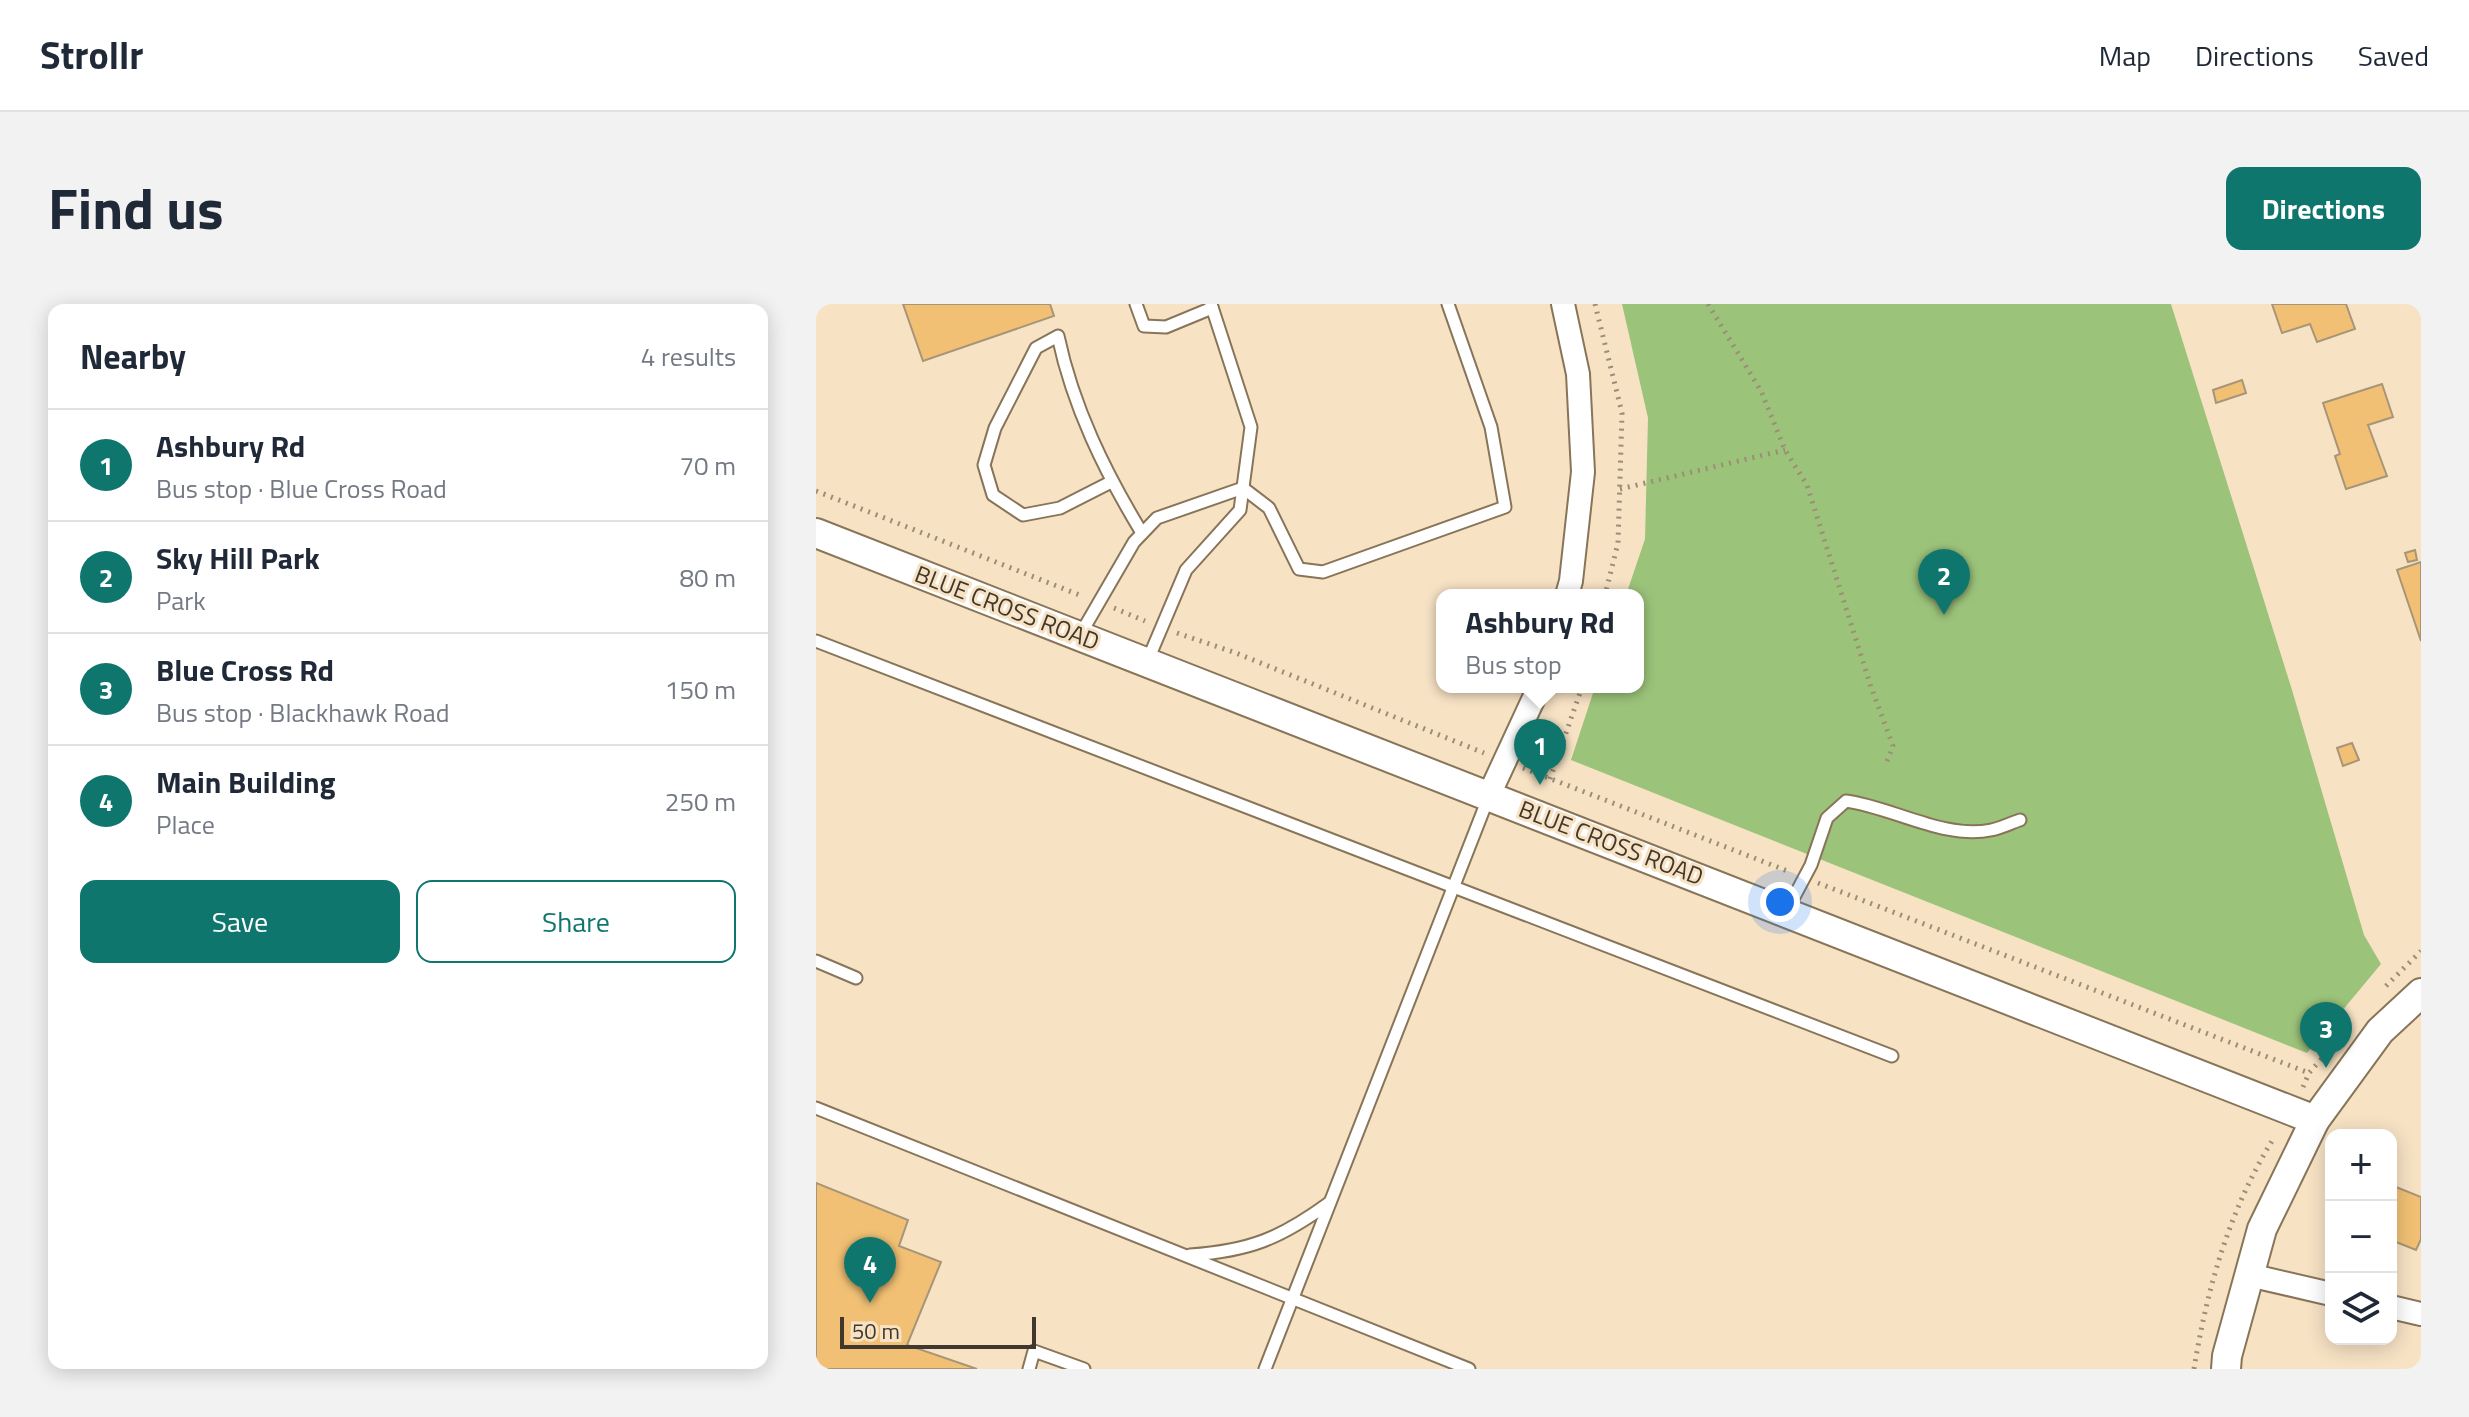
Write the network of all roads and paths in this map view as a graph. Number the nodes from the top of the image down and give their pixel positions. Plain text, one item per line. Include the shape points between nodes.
1 (1136, 304) edge
2 (1448, 304) edge
3 (1563, 304) edge
4 (1595, 304) edge
5 (1708, 304) edge
6 (1211, 306) edge
7 (1785, 450) junction
8 (1111, 482) junction
9 (1243, 488) junction
10 (1620, 489) junction
11 (816, 491) edge
12 (816, 533) edge
13 (1142, 533) junction
14 (1569, 589) edge
15 (1606, 589) edge
16 (1099, 603) junction
17 (1161, 628) junction
18 (1080, 636) junction
19 (816, 641) edge
20 (1147, 662) junction
21 (1536, 693) edge
22 (1580, 693) edge
23 (1505, 761) junction
24 (1886, 764) dead end
25 (1550, 779) junction
26 (1489, 795) junction
27 (2020, 820) dead end
28 (1804, 878) junction
29 (1454, 886) junction
30 (1786, 912) junction
31 (816, 961) edge
32 (856, 978) dead end
33 (2421, 993) edge
34 (1892, 1056) dead end
35 (2309, 1073) dead end
36 (816, 1108) edge
37 (2315, 1120) junction
38 (1329, 1203) junction
39 (1184, 1255) junction
40 (2249, 1275) junction
41 (2325, 1293) edge
42 (1292, 1298) junction
43 (2397, 1308) edge
44 (2421, 1314) edge
45 (1029, 1369) edge
46 (1084, 1369) edge
47 (1265, 1369) edge
48 (1469, 1369) edge
49 (2226, 1369) edge

1 - 6 lane via 1144,326 1155,327
2 - 9 lane via 1491,427 1505,507 1323,572 1299,569 1269,508
3 - 14 street via 1578,374 1583,472
4 - 10 path via 1622,413
5 - 7 path via 1761,391
6 - 9 lane via 1251,427
7 - 10 path
7 - 24 path via 1807,485 1893,746
8 - 8 lane via 1066,375 1058,336 1036,348 995,428 984,465 993,495 1023,515 1060,508
8 - 13 lane
9 - 13 lane via 1157,518
9 - 17 lane via 1240,510 1186,570
10 - 15 path via 1618,543
11 - 16 path
12 - 18 street, BLUE CROSS ROAD
13 - 16 lane
16 - 17 path
16 - 18 lane
17 - 20 lane
17 - 23 path
18 - 20 street, BLUE CROSS ROAD
19 - 29 lane
20 - 26 street, BLUE CROSS ROAD
21 - 23 street
22 - 25 path
23 - 25 path
23 - 26 street
25 - 28 path
26 - 29 lane
26 - 30 street, BLUE CROSS ROAD
27 - 28 lane via 1989,831 1945,829 1846,801 1827,818
28 - 30 lane
28 - 35 path
29 - 34 lane
29 - 38 lane
30 - 37 street, BLUE CROSS ROAD
31 - 32 lane
33 - 37 street via 2380,1031
36 - 39 lane
37 - 40 street via 2262,1229
38 - 39 lane via 1295,1228 1255,1245
38 - 42 lane
39 - 42 lane
40 - 41 street
40 - 49 street
42 - 47 lane
42 - 48 lane
43 - 44 street
45 - 46 lane via 1034,1351

